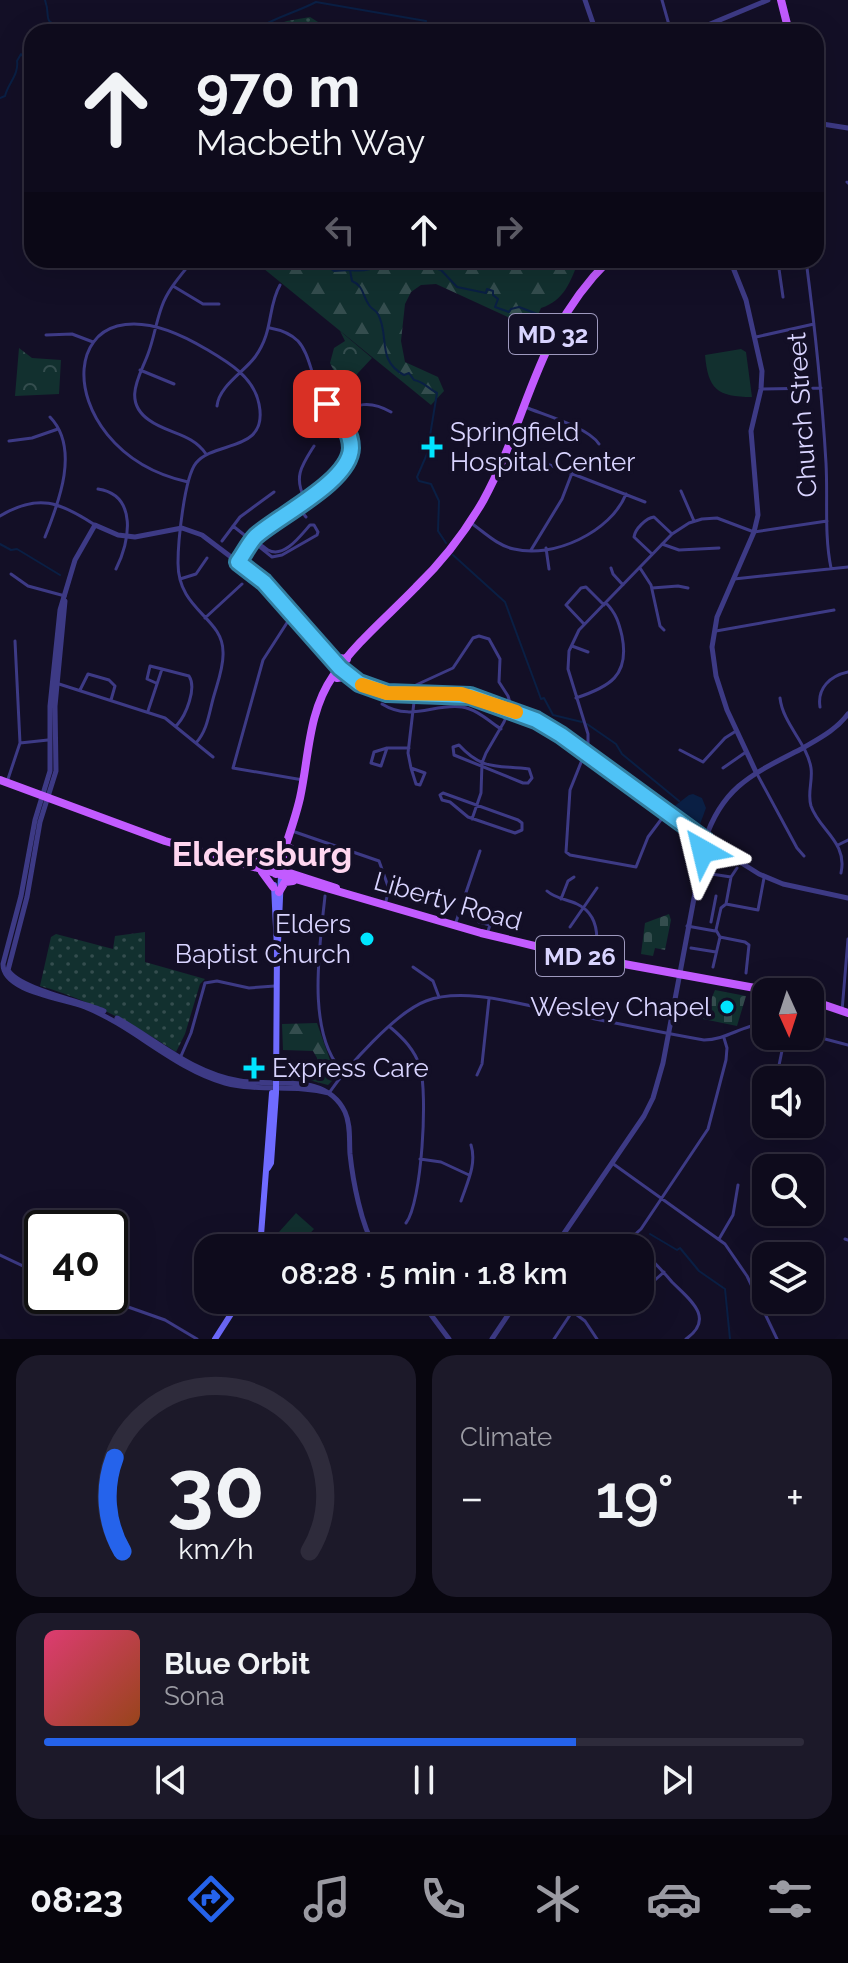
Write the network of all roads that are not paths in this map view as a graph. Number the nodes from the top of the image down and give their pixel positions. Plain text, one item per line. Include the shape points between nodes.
1 (585, 0) edge
2 (662, 0) edge
3 (768, 0) edge
4 (781, 0) edge
5 (593, 24) edge
6 (669, 24) edge
7 (709, 24) edge
8 (787, 24) edge
9 (824, 124) edge
10 (848, 128) edge
11 (187, 268) edge
12 (602, 268) edge
13 (732, 268) edge
14 (779, 268) edge
15 (807, 268) edge
16 (280, 285) dead end
17 (173, 286) junction
18 (783, 297) dead end
19 (219, 304) dead end
20 (814, 324) junction
21 (156, 325) junction
22 (270, 328) junction
23 (46, 335) dead end
24 (756, 337) junction
25 (93, 342) junction
26 (140, 370) junction
27 (241, 373) junction
28 (174, 384) dead end
29 (821, 388) junction
30 (761, 389) junction
31 (217, 406) dead end
32 (523, 406) junction
33 (391, 412) dead end
34 (337, 416) junction
35 (50, 417) dead end
36 (58, 429) junction
37 (9, 441) dead end
38 (599, 444) dead end
39 (314, 446) dead end
40 (507, 448) junction
41 (206, 454) junction
42 (572, 473) junction
43 (188, 482) junction
44 (98, 489) dead end
45 (681, 491) dead end
46 (274, 492) dead end
47 (626, 494) junction
48 (305, 499) junction
49 (645, 502) dead end
50 (56, 504) junction
51 (297, 506) junction
52 (0, 516) edge
53 (306, 517) dead end
54 (694, 521) junction
55 (827, 521) junction
56 (470, 522) junction
57 (95, 525) junction
58 (233, 526) junction
59 (182, 528) junction
60 (754, 532) junction
61 (672, 534) junction
62 (127, 536) junction
63 (45, 537) dead end
64 (222, 541) dead end
65 (252, 541) junction
66 (662, 544) junction
67 (546, 548) junction
68 (719, 548) dead end
69 (531, 550) junction
70 (652, 554) junction
71 (207, 558) dead end
72 (236, 560) junction
73 (640, 567) junction
74 (848, 567) edge
75 (611, 568) dead end
76 (831, 568) junction
77 (116, 569) dead end
78 (549, 569) dead end
79 (11, 574) dead end
80 (180, 579) junction
81 (734, 579) junction
82 (242, 584) dead end
83 (623, 585) junction
84 (652, 588) junction
85 (688, 588) dead end
86 (65, 596) junction
87 (605, 604) junction
88 (834, 610) dead end
89 (293, 614) junction
90 (205, 618) junction
91 (584, 624) junction
92 (664, 630) dead end
93 (713, 632) junction
94 (15, 641) dead end
95 (571, 645) junction
96 (588, 652) dead end
97 (331, 657) junction
98 (347, 659) junction
99 (340, 668) junction
100 (162, 669) junction
101 (848, 672) edge
102 (350, 676) junction
103 (337, 678) junction
104 (54, 682) junction
105 (156, 683) junction
106 (80, 690) junction
107 (415, 693) junction
108 (576, 698) junction
109 (780, 698) dead end
110 (111, 700) junction
111 (382, 704) dead end
112 (820, 707) dead end
113 (510, 710) junction
114 (148, 711) junction
115 (415, 712) junction
116 (848, 714) edge
117 (177, 725) junction
118 (501, 729) junction
119 (736, 731) junction
120 (53, 740) junction
121 (20, 743) junction
122 (196, 743) junction
123 (387, 748) junction
124 (409, 748) junction
125 (802, 748) junction
126 (680, 750) dead end
127 (746, 752) junction
128 (586, 753) junction
129 (213, 757) dead end
130 (482, 766) junction
131 (411, 768) junction
132 (723, 768) dead end
133 (756, 772) junction
134 (303, 780) junction
135 (4, 781) edge
136 (46, 796) junction
137 (477, 806) junction
138 (666, 813) junction
139 (472, 819) junction
140 (295, 832) junction
141 (158, 837) junction
142 (705, 840) junction
143 (848, 840) edge
144 (838, 845) junction
145 (289, 850) junction
146 (480, 851) dead end
147 (804, 856) dead end
148 (737, 868) dead end
149 (259, 869) junction
150 (279, 872) junction
151 (705, 873) dead end
152 (841, 873) dead end
153 (764, 876) junction
154 (574, 877) dead end
155 (731, 877) junction
156 (298, 881) junction
157 (314, 882) junction
158 (597, 888) dead end
159 (276, 890) junction
160 (547, 891) dead end
161 (344, 892) junction
162 (329, 893) junction
163 (716, 896) dead end
164 (848, 898) edge
165 (561, 899) junction
166 (726, 904) junction
167 (385, 905) junction
168 (583, 908) junction
169 (713, 910) junction
170 (720, 911) junction
171 (479, 922) dead end
172 (711, 922) dead end
173 (490, 925) junction
174 (455, 926) junction
175 (687, 926) junction
176 (505, 927) dead end
177 (570, 927) dead end
178 (716, 930) junction
179 (488, 935) junction
180 (720, 937) junction
181 (848, 939) edge
182 (691, 948) dead end
183 (716, 952) junction
184 (594, 959) junction
185 (413, 967) dead end
186 (713, 967) dead end
187 (746, 973) dead end
188 (678, 974) junction
189 (277, 986) junction
190 (752, 987) edge
191 (439, 997) junction
192 (489, 999) junction
193 (824, 1005) edge
194 (845, 1012) edge
195 (752, 1026) edge
196 (390, 1027) junction
197 (669, 1032) junction
198 (724, 1038) junction
199 (824, 1039) edge
200 (848, 1045) edge
201 (178, 1061) junction
202 (344, 1073) junction
203 (477, 1075) dead end
204 (274, 1086) junction
205 (320, 1087) junction
206 (303, 1089) junction
207 (329, 1093) junction
208 (471, 1145) dead end
209 (420, 1159) junction
210 (612, 1163) junction
211 (470, 1175) junction
212 (738, 1185) dead end
213 (662, 1198) junction
214 (461, 1201) dead end
215 (406, 1223) dead end
216 (261, 1234) edge
217 (369, 1234) edge
218 (564, 1234) edge
219 (636, 1234) edge
220 (719, 1239) junction
221 (0, 1255) edge
222 (654, 1262) edge
223 (24, 1266) edge
224 (664, 1272) junction
225 (654, 1281) edge
226 (128, 1307) edge
227 (231, 1314) edge
228 (430, 1314) edge
229 (509, 1314) edge
230 (570, 1314) edge
231 (576, 1314) edge
232 (197, 1339) edge
233 (215, 1339) edge
234 (449, 1339) edge
235 (492, 1339) edge
236 (554, 1339) edge
237 (597, 1339) edge
238 (686, 1339) edge
239 (777, 1339) edge

1 - 5 street
2 - 6 street
3 - 7 street
4 - 8 main road
9 - 10 street
11 - 17 street
12 - 32 main road, MD 32 via 560,322
13 - 24 street
14 - 18 street
15 - 20 street, Church Street
16 - 22 street
17 - 19 street via 203,304
17 - 21 street
20 - 24 street
20 - 29 street, Church Street
21 - 25 street via 123,324
21 - 26 street
21 - 27 street via 180,333
22 - 27 street
22 - 34 street via 300,343 319,390
23 - 25 street via 72,334
24 - 30 street
25 - 43 street via 83,381 105,432 138,464
26 - 28 street
26 - 41 street via 134,392 142,413 194,440
27 - 31 street
27 - 41 street via 259,402 256,428 238,445
29 - 30 street
29 - 55 street, Church Street
30 - 60 street via 751,431 758,503
32 - 38 street
32 - 40 main road, MD 32
33 - 34 street via 360,404
34 - 48 street via 349,436 349,459 343,470
35 - 36 street
36 - 37 street
36 - 50 street via 66,457
39 - 48 street via 298,477
40 - 42 street
40 - 56 main road, MD 32
41 - 43 street via 194,465
42 - 47 street
42 - 69 street
43 - 59 street
44 - 62 street via 113,494 125,508
45 - 54 street
46 - 58 street
47 - 49 street
47 - 67 street via 614,515 587,535
48 - 51 street
50 - 52 street via 29,502
50 - 57 street
50 - 63 street
51 - 53 street
51 - 65 street
54 - 60 street via 725,519
54 - 61 street
55 - 60 street
55 - 76 street, Church Street
56 - 69 street via 509,548
56 - 98 main road, MD 32 via 434,569
57 - 62 street
57 - 86 street via 75,560
58 - 64 street
58 - 65 street
59 - 62 street
59 - 72 street via 202,535
59 - 80 street
60 - 81 street
61 - 66 street
61 - 70 street via 654,517 641,524 634,537
62 - 77 street
65 - 65 street via 277,557 318,532 310,525 278,552
65 - 72 street
66 - 68 street via 679,550
66 - 70 street
67 - 69 street
67 - 78 street
70 - 73 street
71 - 80 street via 196,574
72 - 89 street
73 - 83 street
73 - 84 street
74 - 76 street
75 - 83 street
76 - 81 street
79 - 86 street via 28,586
80 - 90 street via 189,601
81 - 93 street
82 - 90 street
83 - 87 street
84 - 85 street
84 - 92 street
86 - 104 street
87 - 91 street
87 - 91 street via 584,587 566,602
87 - 108 street via 619,623 622,664 608,684
88 - 93 street
89 - 97 street
89 - 134 street via 263,660 233,768
90 - 122 street via 220,636 223,655 204,733
91 - 95 street
93 - 119 street via 714,666
94 - 121 street
95 - 96 street
95 - 108 street via 569,675
97 - 98 main road
97 - 99 street
98 - 99 main road, MD 32
99 - 102 street
99 - 103 main road, MD 32
99 - 134 main road, MD 32 via 315,713
100 - 105 street
100 - 105 street via 150,666 147,679
100 - 117 street via 193,681
101 - 112 street via 827,683
102 - 103 main road
102 - 107 street via 377,691
103 - 140 main road, MD 32 via 317,724
104 - 106 street
104 - 120 street
105 - 114 street
106 - 110 street
106 - 110 street via 88,674 109,680 115,686
107 - 113 street via 461,694
107 - 113 street via 418,682 449,672 470,640 483,636 498,653 499,682 510,699
107 - 115 street
108 - 128 street via 588,734
109 - 125 street
110 - 114 street
111 - 115 street
113 - 118 street
113 - 128 street via 548,726
114 - 117 street
115 - 118 street via 465,707
115 - 124 street
116 - 125 street via 831,732
117 - 122 street
118 - 130 street
119 - 126 street via 703,762
119 - 127 street
120 - 121 street
120 - 136 street via 56,771
121 - 135 street
122 - 129 street
123 - 123 street via 381,766 371,763 374,752
123 - 124 street
124 - 131 street
125 - 133 street
125 - 144 street via 811,769 812,808
127 - 132 street
127 - 133 street
128 - 138 street
128 - 138 street via 570,790 565,849 570,855 636,867 648,837
130 - 130 street via 461,745 453,747 454,755
130 - 130 street via 523,783 532,778 526,769
130 - 137 street
131 - 131 street via 416,784 420,785 425,773
133 - 142 street via 725,799
133 - 147 street
134 - 150 main road, MD 32
135 - 136 main road, Liberty Road / MD 26
136 - 141 main road, Liberty Road / MD 26
136 - 201 street via 8,968 12,977 104,1015
137 - 139 street
137 - 139 street via 445,792 440,795
137 - 139 street via 518,820 522,830 515,833
138 - 142 street
140 - 145 main road, MD 32
140 - 167 street via 379,861 389,889
141 - 149 main road, Liberty Road / MD 26
141 - 150 main road, Liberty Road / MD 26
142 - 153 street
142 - 175 street
143 - 144 street
144 - 152 street
145 - 150 main road, MD 32
145 - 157 main road via 294,867
146 - 174 street
148 - 155 street
149 - 150 main road, Liberty Road / MD 26
149 - 159 main road
150 - 156 main road, Liberty Road / MD 26
150 - 157 main road, Liberty Road / MD 26
150 - 159 main road, MD 32
151 - 155 street
153 - 164 street
153 - 166 street via 758,910
154 - 165 street
155 - 166 street
156 - 157 main road, Liberty Road / MD 26
156 - 159 main road
157 - 161 main road, Liberty Road / MD 26
157 - 162 main road, Liberty Road / MD 26
158 - 168 street
159 - 189 main road, MD 32
160 - 165 street
161 - 162 main road, Liberty Road / MD 26
161 - 167 main road, Liberty Road / MD 26
162 - 202 street via 317,1010
163 - 169 street
165 - 168 street
166 - 170 street
167 - 174 main road, Liberty Road / MD 26
168 - 177 street
168 - 184 street via 597,928
169 - 170 street
169 - 172 street
170 - 178 street
171 - 173 street
173 - 176 street
173 - 179 street
174 - 179 main road, Liberty Road / MD 26
175 - 178 street
175 - 188 street
178 - 180 street
179 - 184 main road, Liberty Road / MD 26
180 - 183 street
180 - 187 street via 749,945
181 - 194 street
182 - 183 street
183 - 186 street
184 - 188 main road, Liberty Road / MD 26
185 - 191 street via 433,981
188 - 190 main road, Liberty Road / MD 26
188 - 197 street
189 - 201 street via 205,983
189 - 204 main road, MD 32
191 - 192 street
191 - 196 street via 410,1009
192 - 197 street
192 - 203 street
193 - 194 main road
195 - 198 street
196 - 202 street
196 - 209 street via 411,1049 423,1078
197 - 198 street via 704,1040
197 - 210 street via 653,1098
198 - 213 street via 726,1060 708,1129
199 - 200 street
201 - 204 street via 226,1083
202 - 207 street
204 - 205 street
204 - 206 street
204 - 216 main road, MD 32
205 - 206 street
205 - 207 street
206 - 207 street
207 - 217 street via 347,1120 351,1162
208 - 211 street
209 - 211 street
209 - 215 street via 413,1212
210 - 213 street
210 - 218 street
211 - 214 street
212 - 220 street via 733,1215
213 - 219 street
213 - 220 street
220 - 239 street via 744,1270
221 - 223 street
222 - 224 street
224 - 225 street
224 - 238 street via 699,1312 698,1326
226 - 232 street
227 - 233 main road
228 - 234 street
229 - 235 street
230 - 236 street
231 - 237 street

